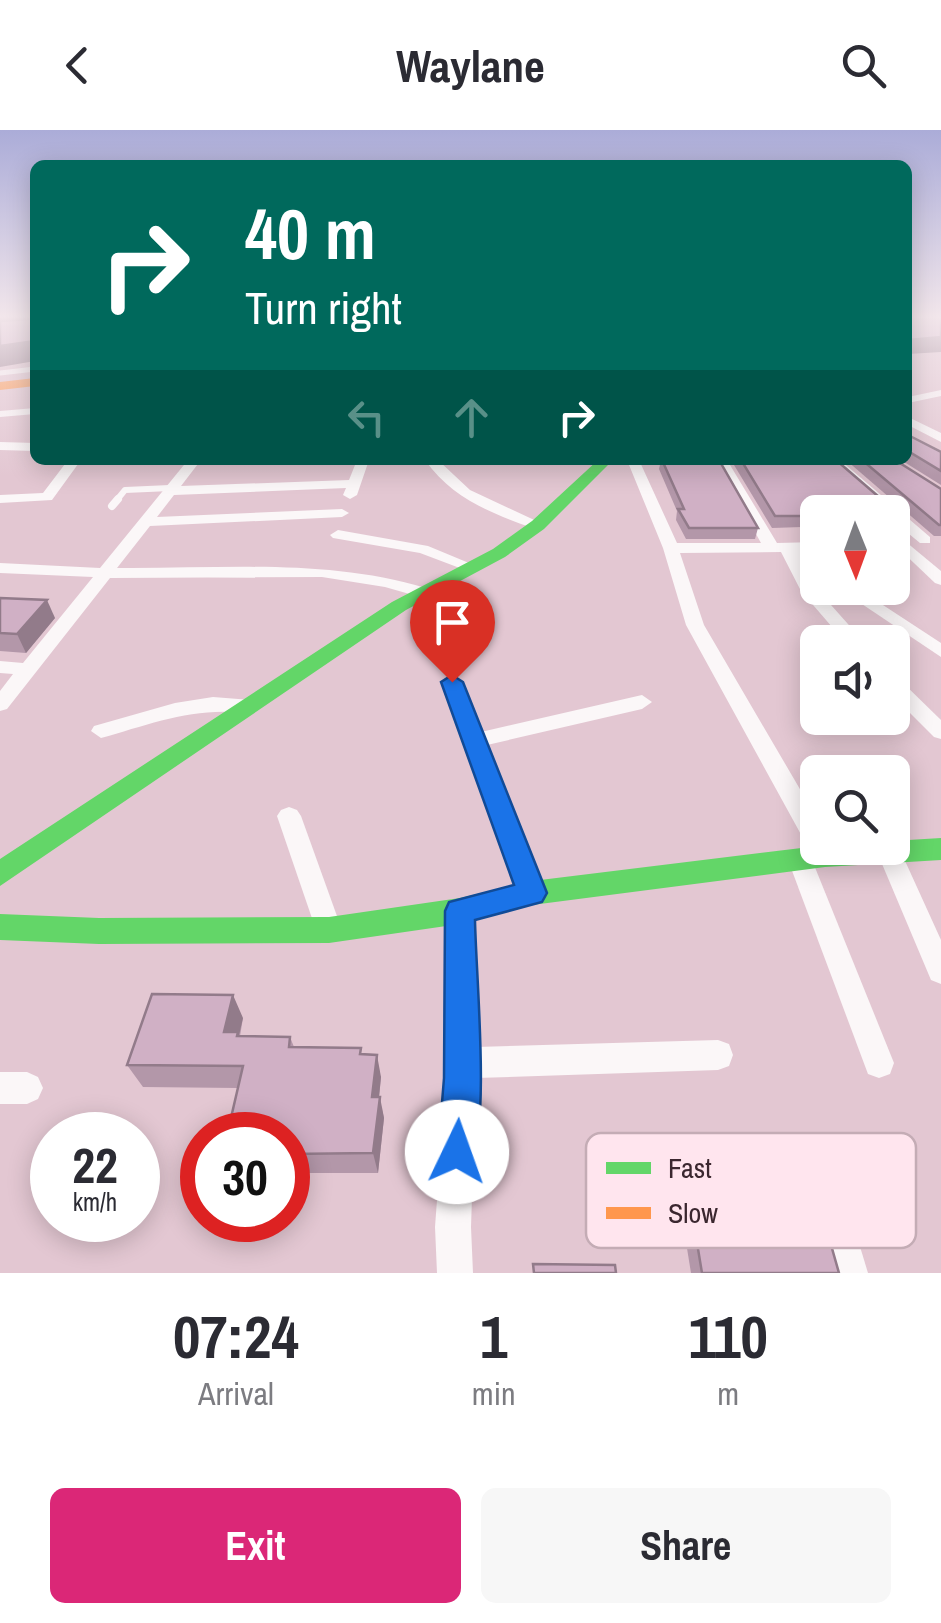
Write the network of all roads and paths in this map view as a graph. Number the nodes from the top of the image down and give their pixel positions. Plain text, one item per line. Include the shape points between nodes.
1 (0, 372) edge
2 (30, 375) edge
3 (30, 377) edge
4 (0, 384) edge
5 (940, 394) edge
6 (912, 399) edge
7 (30, 410) edge
8 (15, 412) junction
9 (0, 414) edge
10 (912, 423) edge
11 (1, 426) edge
12 (941, 438) edge
13 (0, 446) edge
14 (30, 447) edge
15 (71, 465) edge
16 (190, 465) edge
17 (361, 465) edge
18 (435, 465) edge
19 (601, 465) edge
20 (635, 465) edge
21 (724, 465) edge
22 (838, 465) edge
23 (354, 484) junction
24 (168, 489) junction
25 (0, 499) edge
26 (112, 506) dead end
27 (342, 513) junction
28 (144, 522) junction
29 (538, 526) junction
30 (338, 535) junction
31 (933, 540) edge
32 (671, 548) junction
33 (800, 548) edge
34 (782, 549) junction
35 (910, 554) edge
36 (800, 560) edge
37 (0, 568) edge
38 (473, 568) junction
39 (326, 571) junction
40 (102, 573) junction
41 (941, 580) edge
42 (420, 592) junction
43 (872, 605) edge
44 (841, 625) edge
45 (941, 651) edge
46 (0, 667) edge
47 (27, 668) junction
48 (452, 682) dead end
49 (642, 702) dead end
50 (910, 702) edge
51 (0, 704) edge
52 (250, 706) junction
53 (101, 730) dead end
54 (941, 732) edge
55 (474, 741) junction
56 (290, 816) dead end
57 (800, 821) edge
58 (941, 850) edge
59 (910, 851) edge
60 (800, 853) edge
61 (820, 865) edge
62 (895, 865) edge
63 (0, 874) edge
64 (532, 893) junction
65 (460, 911) junction
66 (0, 926) edge
67 (328, 930) junction
68 (941, 971) edge
69 (718, 1055) dead end
70 (879, 1062) dead end
71 (461, 1063) junction
72 (455, 1273) edge

1 - 2 lane
3 - 4 street
5 - 6 street
7 - 8 street
8 - 9 street
8 - 11 street
10 - 12 street
13 - 14 street
15 - 25 street via 47,497
16 - 24 street
17 - 23 street
18 - 29 street via 448,484 481,504
19 - 29 street
20 - 32 street
21 - 34 street
22 - 31 street
23 - 24 street
23 - 27 street
24 - 26 lane via 125,490
24 - 28 street
27 - 28 street
27 - 30 street
28 - 40 street
29 - 38 street
30 - 38 street via 424,550
30 - 39 street
32 - 34 street
32 - 57 street via 695,625
33 - 34 street
34 - 36 street
34 - 44 street
35 - 41 street
37 - 40 street
38 - 42 street
39 - 40 street
39 - 42 street
40 - 47 street
42 - 52 street
43 - 45 street
46 - 47 street
47 - 51 street
48 - 55 street
49 - 55 street
50 - 54 street
52 - 53 street via 205,703
52 - 63 street
55 - 64 street
56 - 67 street
58 - 59 street
60 - 64 street
61 - 70 street
62 - 68 street
64 - 65 street
65 - 67 street
65 - 71 street
66 - 67 street
69 - 71 street
71 - 72 street

